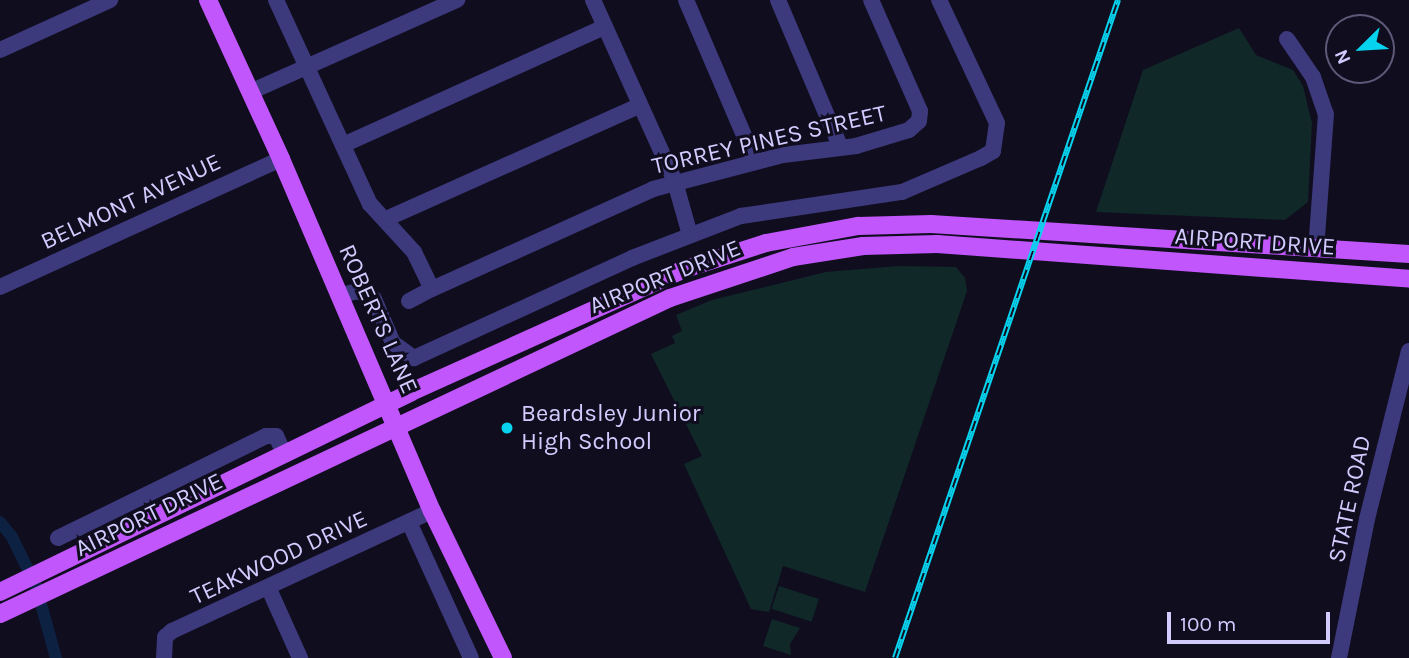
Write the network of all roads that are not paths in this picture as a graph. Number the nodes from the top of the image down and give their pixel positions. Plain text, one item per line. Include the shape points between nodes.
1 (110, 0) edge
2 (208, 0) edge
3 (276, 0) edge
4 (457, 0) edge
5 (686, 0) edge
6 (778, 0) edge
7 (871, 0) edge
8 (939, 0) edge
9 (596, 1) edge
10 (604, 27) junction
11 (1287, 39) dead end
12 (0, 50) edge
13 (306, 67) junction
14 (250, 92) junction
15 (639, 106) junction
16 (343, 145) junction
17 (840, 146) junction
18 (281, 159) junction
19 (755, 161) junction
20 (675, 182) junction
21 (386, 219) junction
22 (690, 235) junction
23 (1315, 249) junction
24 (1409, 254) edge
25 (1409, 279) edge
26 (0, 287) edge
27 (432, 289) junction
28 (341, 295) junction
29 (409, 301) dead end
30 (1409, 351) edge
31 (388, 403) junction
32 (397, 424) junction
33 (284, 453) junction
34 (432, 511) junction
35 (409, 522) junction
36 (58, 538) dead end
37 (269, 589) junction
38 (0, 592) edge
39 (0, 614) edge
40 (164, 658) edge
41 (300, 658) edge
42 (471, 658) edge
43 (503, 658) edge
44 (1339, 658) edge

1 - 12 street
2 - 14 main road, ROBERTS LANE
3 - 13 street
4 - 13 street
5 - 19 street
6 - 17 street
7 - 17 street, TORREY PINES STREET via 920,111 919,121 909,130
8 - 22 street via 997,123 998,141 993,151 902,191 774,208
9 - 10 street
10 - 15 street
10 - 16 street
11 - 23 street via 1313,77 1326,114
13 - 14 street
13 - 16 street
14 - 18 main road, ROBERTS LANE
15 - 20 street
15 - 21 street
16 - 21 street via 370,204
17 - 19 street, TORREY PINES STREET
18 - 26 street, BELMONT AVENUE
18 - 28 main road, ROBERTS LANE
19 - 20 street, TORREY PINES STREET
20 - 22 street
20 - 27 street, TORREY PINES STREET
21 - 27 street via 414,252
22 - 28 street via 414,358 393,343 374,299 358,291
23 - 24 main road, AIRPORT DRIVE
23 - 31 main road, AIRPORT DRIVE via 931,224 819,231 738,250 685,269
25 - 32 main road, AIRPORT DRIVE via 954,245 827,251 760,265 686,291
27 - 29 street, TORREY PINES STREET
28 - 31 main road, ROBERTS LANE
30 - 44 street, STATE ROAD via 1367,519
31 - 32 main road, ROBERTS LANE
31 - 33 main road, AIRPORT DRIVE
32 - 34 main road, ROBERTS LANE
32 - 39 main road, AIRPORT DRIVE
33 - 36 street via 276,436 266,436
33 - 38 main road, AIRPORT DRIVE
34 - 35 street, TEAKWOOD DRIVE
34 - 43 main road, ROBERTS LANE
35 - 37 street, TEAKWOOD DRIVE
35 - 42 street
37 - 40 street, TEAKWOOD DRIVE via 172,631 165,638
37 - 41 street

